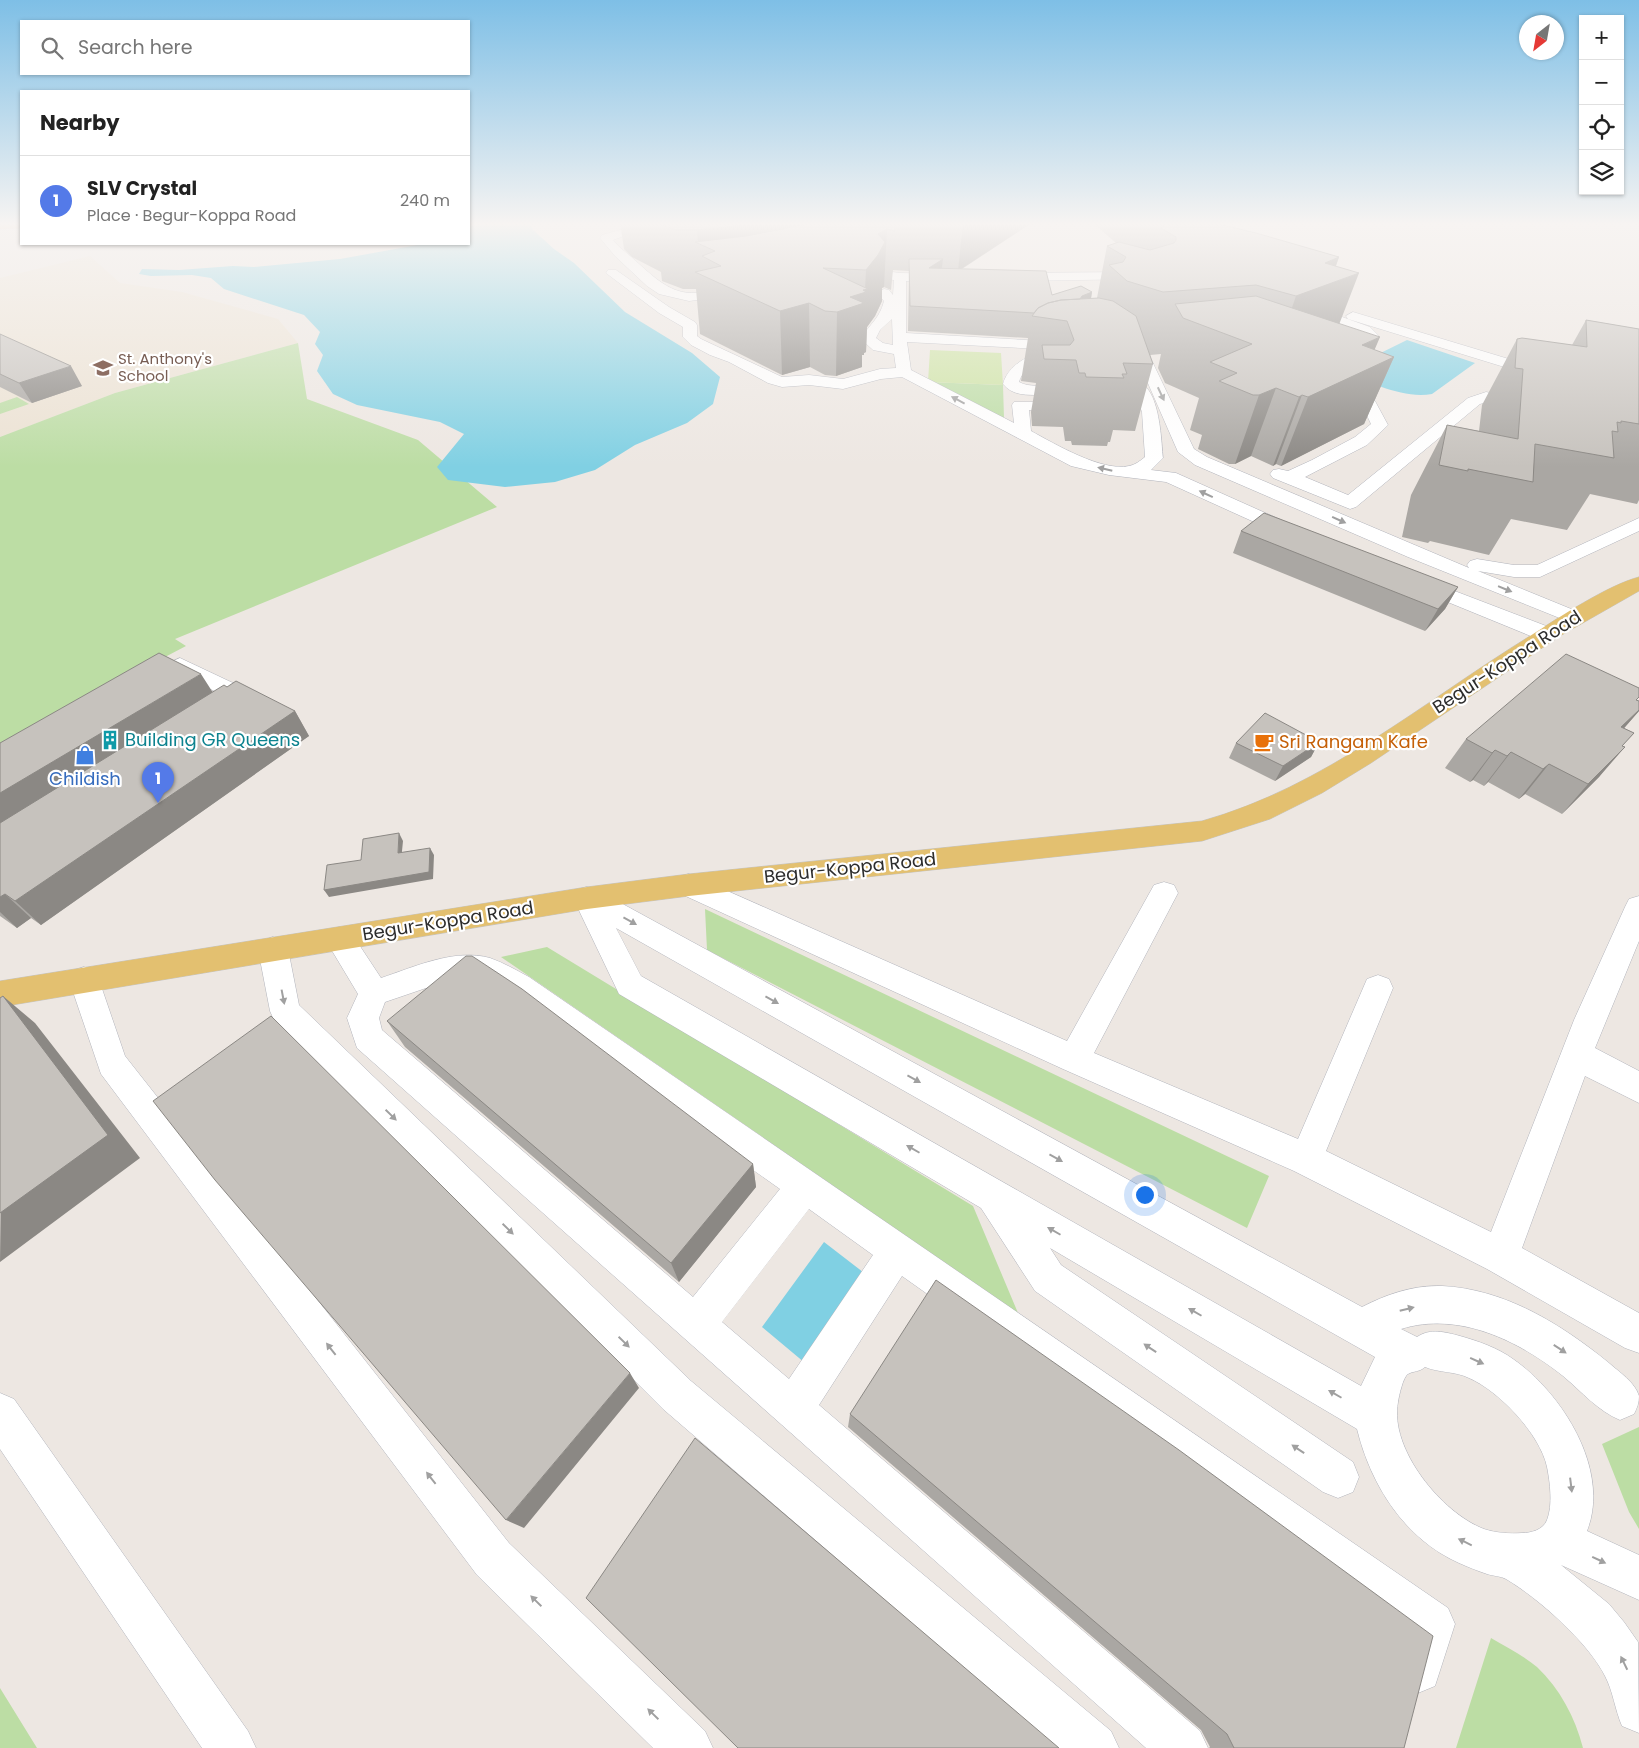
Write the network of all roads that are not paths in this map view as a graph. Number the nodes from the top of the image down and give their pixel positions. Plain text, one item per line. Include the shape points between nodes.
1 (655, 304) edge
2 (680, 304) edge
3 (730, 304) edge
4 (891, 304) edge
5 (900, 304) edge
6 (1300, 304) edge
7 (1301, 304) edge
8 (724, 307) edge
9 (694, 315) junction
10 (900, 344) junction
11 (1141, 345) edge
12 (1113, 358) junction
13 (1164, 359) edge
14 (1146, 362) junction
15 (1332, 363) edge
16 (904, 372) junction
17 (1327, 384) edge
18 (1023, 434) junction
19 (1201, 461) junction
20 (1128, 473) junction
21 (1232, 474) junction
22 (1170, 477) junction
23 (1290, 477) junction
24 (1350, 503) junction
25 (1303, 504) junction
26 (1639, 524) edge
27 (1274, 525) junction
28 (1310, 539) edge
29 (1401, 576) edge
30 (1639, 583) edge
31 (1574, 617) junction
32 (1546, 634) junction
33 (154, 680) edge
34 (217, 711) edge
35 (689, 885) junction
36 (1164, 893) dead end
37 (587, 898) junction
38 (1639, 907) edge
39 (340, 938) junction
40 (273, 950) junction
41 (84, 980) junction
42 (1378, 988) dead end
43 (374, 993) junction
44 (0, 994) edge
45 (1576, 1055) junction
46 (1074, 1060) junction
47 (1639, 1088) edge
48 (1306, 1160) junction
49 (804, 1187) junction
50 (993, 1195) junction
51 (897, 1251) junction
52 (1500, 1256) junction
53 (696, 1324) junction
54 (1363, 1328) junction
55 (1639, 1334) edge
56 (1411, 1357) junction
57 (1620, 1400) dead end
58 (793, 1409) junction
59 (0, 1413) edge
60 (1377, 1418) junction
61 (1338, 1477) dead end
62 (1560, 1541) junction
63 (1513, 1557) junction
64 (1639, 1578) edge
65 (1407, 1704) edge
66 (1639, 1709) edge
67 (231, 1748) edge
68 (688, 1748) edge
69 (1094, 1748) edge
70 (1183, 1748) edge

1 - 9 street via 664,310
2 - 9 street
3 - 8 street
4 - 10 street via 887,317 874,328 868,339 878,347
5 - 10 street
6 - 15 street via 1357,326 1371,335 1370,340
7 - 24 street via 1556,377 1535,379 1537,406 1486,397 1474,401
9 - 16 street via 690,337 696,342 772,380 843,384 880,374
10 - 16 street
10 - 18 street via 1076,351 1034,360 1015,372 1011,384 1022,390 1048,390 1051,407 1020,405
11 - 12 street
12 - 14 street
12 - 20 street via 1144,396 1150,412 1154,458
13 - 14 street
14 -> 19 street via 1187,452
18 -> 16 street
17 - 23 street via 1369,404 1380,425 1361,441
20 -> 18 street via 1077,462
19 - 21 street
19 - 22 street
20 - 22 street
21 - 23 street via 1265,470
21 - 25 street
27 -> 22 street
23 - 24 street
24 - 26 street via 1352,511 1401,540 1447,558 1514,572 1540,571
25 - 27 street
25 -> 31 street
27 - 28 street
29 - 32 street
30 - 31 main road, Begur-Koppa Road
31 - 32 main road, Begur-Koppa Road
32 - 35 main road, Begur-Koppa Road via 1302,795 1245,820 1202,831
33 - 34 street via 180,665 242,696
35 - 37 main road, Begur-Koppa Road
35 - 46 street
36 - 46 street
37 - 39 main road, Begur-Koppa Road
50 -> 37 street via 630,986
37 -> 54 street
38 - 45 street
39 - 40 main road, Begur-Koppa Road
39 - 43 street
40 - 41 main road, Begur-Koppa Road
40 -> 69 street via 285,1011 670,1388
41 - 44 main road, Begur-Koppa Road
68 -> 41 street via 493,1559 112,1064
42 - 48 street
43 - 49 street via 455,968 488,970 518,986
43 - 53 street via 363,1018 368,1038
45 - 47 street
45 - 52 street
46 - 48 street
48 - 52 street
49 - 51 street
49 - 53 street
60 -> 50 street
61 -> 50 street via 1048,1278
51 - 58 street
51 - 65 street via 1432,1624
52 - 55 street
53 - 58 street
54 - 56 street
54 -> 57 street via 1385,1315 1411,1307 1440,1305 1471,1309 1533,1332 1592,1373
56 - 60 street via 1381,1383
56 -> 62 street via 1455,1352 1481,1362 1507,1378 1530,1400 1550,1426 1565,1456 1573,1487 1571,1516
58 - 70 street
59 - 67 street
63 -> 60 street via 1483,1551 1453,1536 1426,1515 1404,1489 1387,1460
62 - 63 street via 1540,1553
62 -> 64 street
66 -> 63 street via 1634,1686 1608,1636 1574,1602

